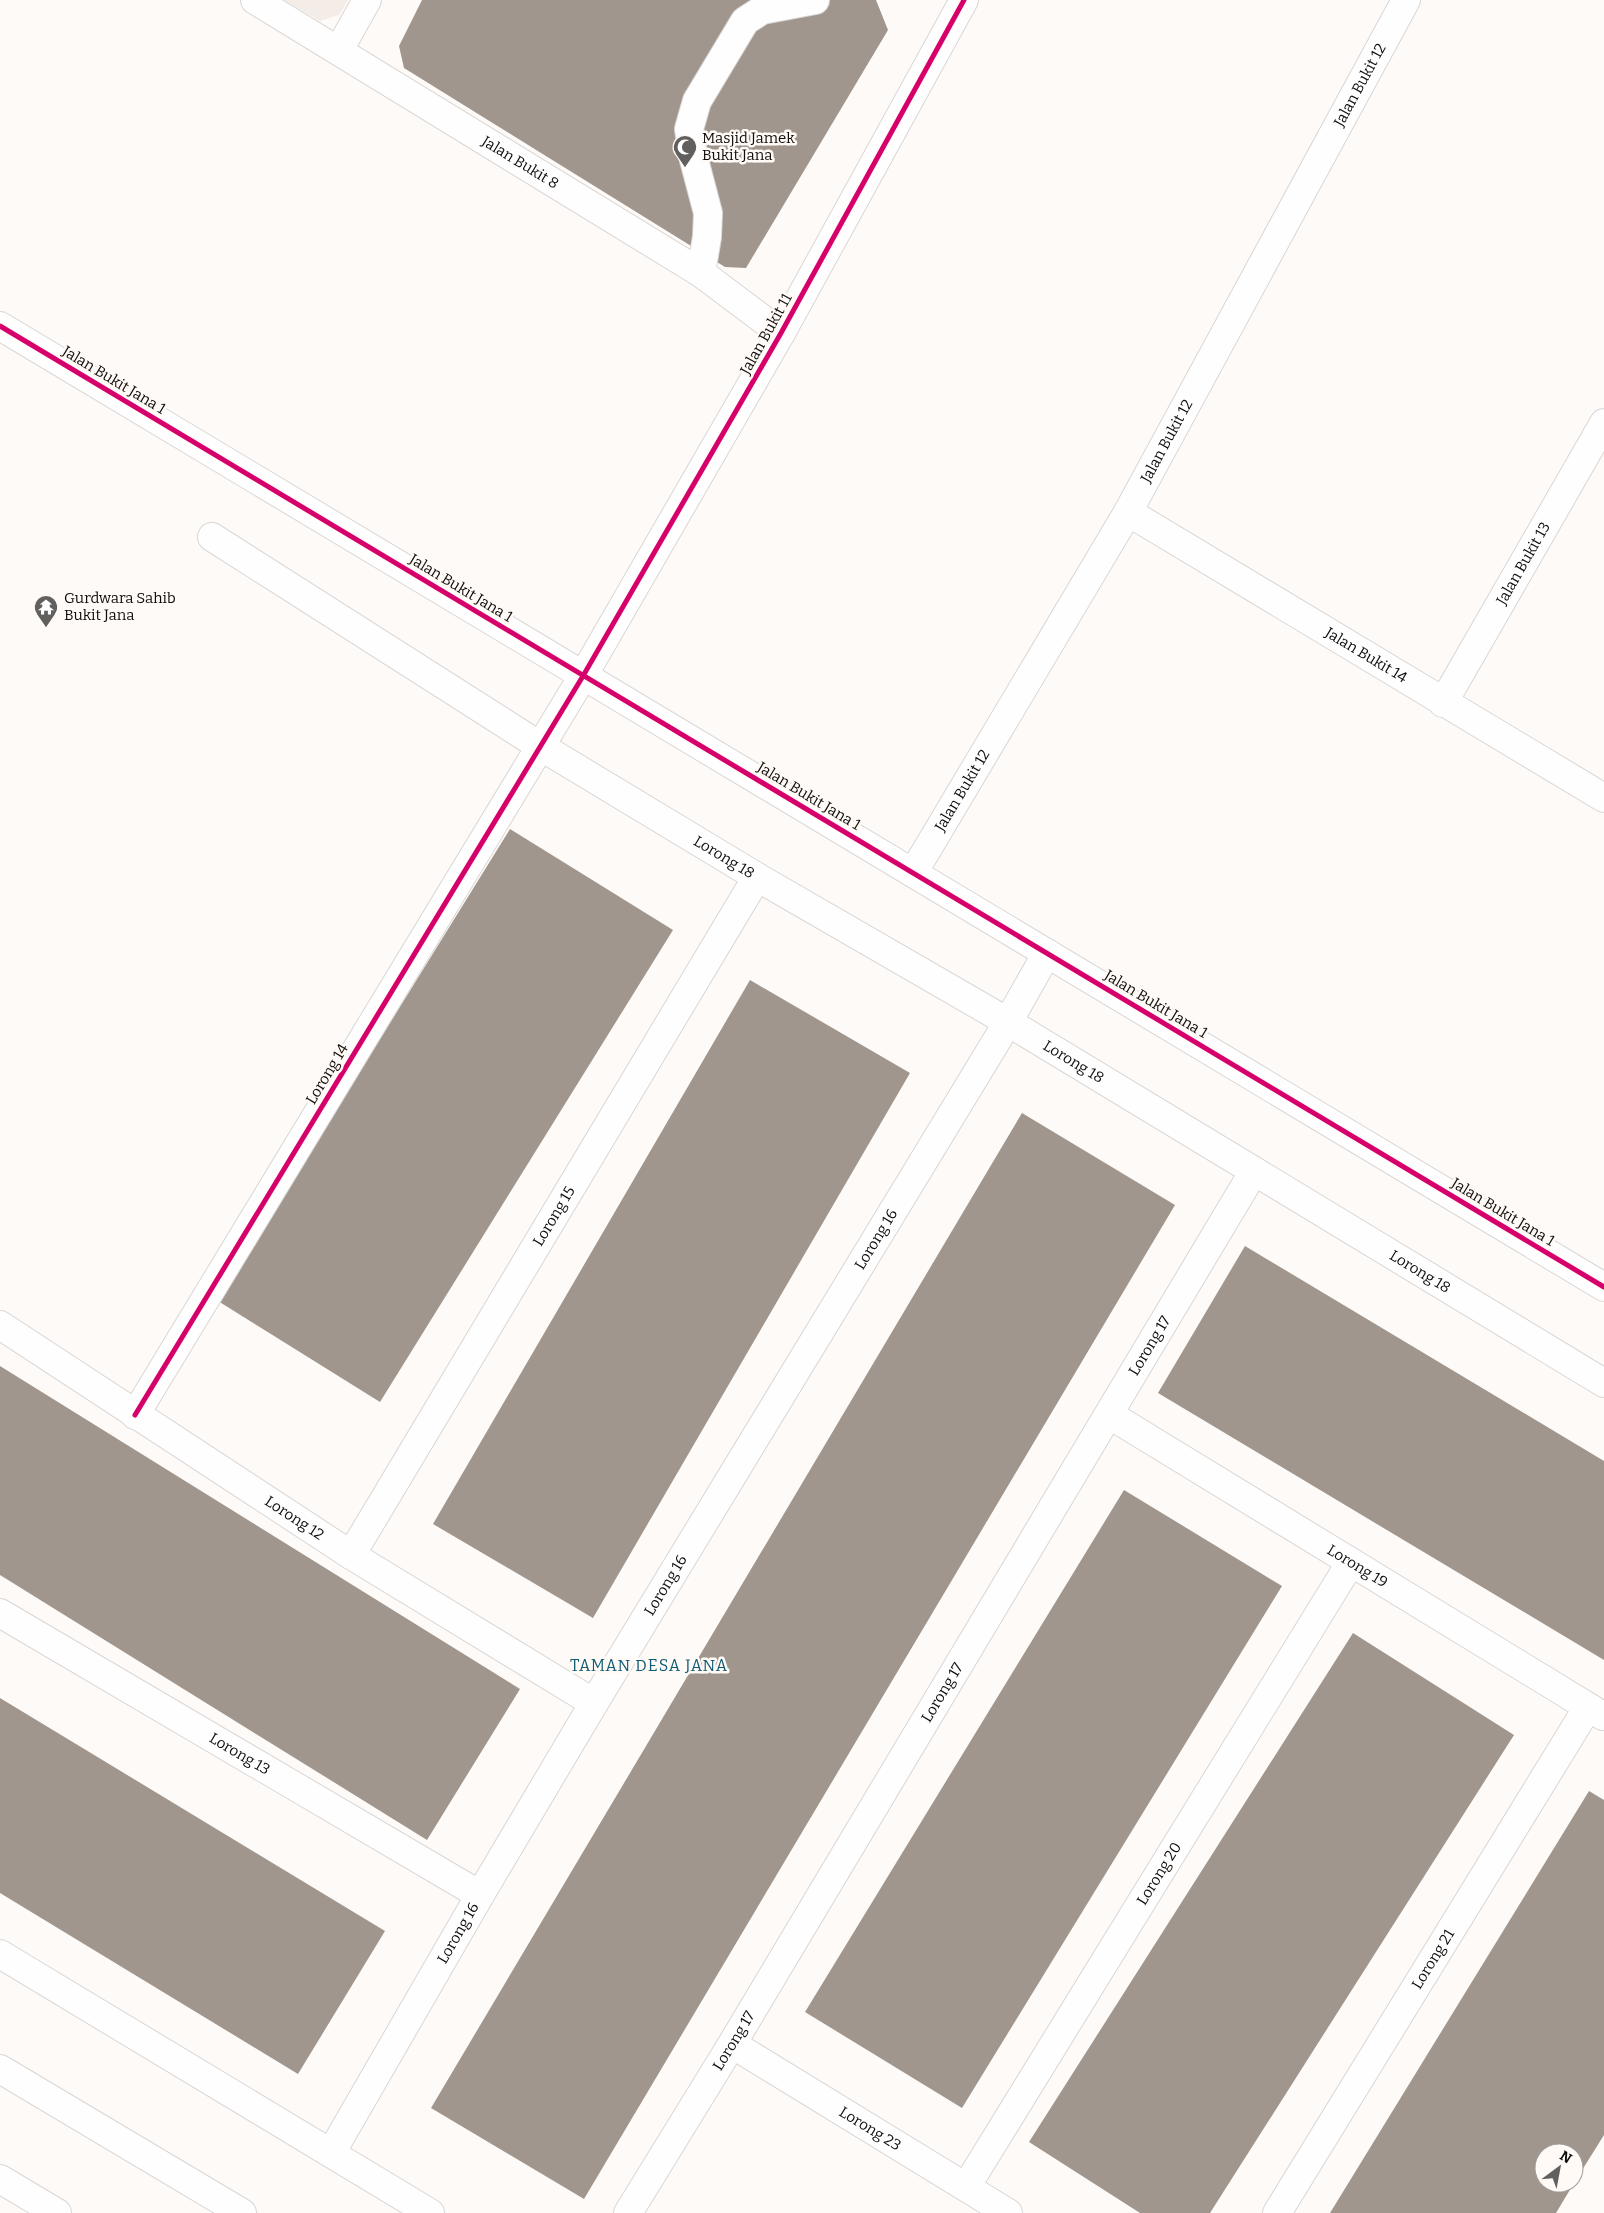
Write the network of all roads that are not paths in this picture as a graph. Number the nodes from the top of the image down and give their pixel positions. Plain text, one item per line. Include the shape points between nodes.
1 (255, 0) edge
2 (367, 0) edge
3 (815, 0) edge
4 (964, 0) edge
5 (1406, 0) edge
6 (339, 50) junction
7 (700, 273) junction
8 (0, 326) edge
9 (781, 333) junction
10 (1604, 423) edge
11 (1128, 512) junction
12 (212, 537) dead end
13 (583, 676) junction
14 (1443, 702) junction
15 (540, 746) junction
16 (1604, 798) edge
17 (913, 873) junction
18 (758, 877) junction
19 (1047, 953) junction
20 (1008, 1022) junction
21 (1254, 1171) junction
22 (1604, 1287) edge
23 (0, 1324) edge
24 (1604, 1383) edge
25 (135, 1415) junction
26 (1110, 1415) junction
27 (351, 1555) junction
28 (1351, 1562) junction
29 (0, 1613) edge
30 (594, 1703) junction
31 (1596, 1712) edge
32 (480, 1894) junction
33 (0, 1954) edge
34 (732, 2044) junction
35 (0, 2069) edge
36 (331, 2153) junction
37 (0, 2179) edge
38 (966, 2187) junction
39 (57, 2213) edge
40 (242, 2213) edge
41 (430, 2213) edge
42 (628, 2213) edge
43 (1008, 2213) edge
44 (1277, 2213) edge

1 - 6 street, Jalan Bukit 8
2 - 6 street
3 - 7 street via 762,10 745,21 697,100 689,129 708,213
4 - 9 street, Jalan Bukit 11
5 - 11 street, Jalan Bukit 12
6 - 7 street, Jalan Bukit 8
7 - 9 street, Jalan Bukit 8
8 - 13 street, Jalan Bukit Jana 1
9 - 13 street, Jalan Bukit 11
10 - 14 street, Jalan Bukit 13
11 - 14 street, Jalan Bukit 14
11 - 17 street, Jalan Bukit 12
12 - 15 street, Lorong 18
13 - 15 street, Jalan Bukit 11
13 - 17 street, Jalan Bukit Jana 1
14 - 16 street, Jalan Bukit 14
15 - 18 street, Lorong 18
15 - 25 street, Lorong 14
17 - 19 street, Jalan Bukit Jana 1
18 - 20 street, Lorong 18
18 - 27 street, Lorong 15
19 - 20 street, Lorong 16
19 - 22 street, Jalan Bukit Jana 1
20 - 21 street, Lorong 18
20 - 30 street, Lorong 16
21 - 24 street, Lorong 18
21 - 26 street, Lorong 17
23 - 25 street, Lorong 12
25 - 27 street, Lorong 12
26 - 28 street, Lorong 19
26 - 34 street, Lorong 17
27 - 30 street, Lorong 12
28 - 31 street, Lorong 19
28 - 38 street, Lorong 20
29 - 32 street, Lorong 13
30 - 32 street, Lorong 16
31 - 44 street, Lorong 21
32 - 36 street, Lorong 16
33 - 36 street
34 - 38 street, Lorong 23
34 - 42 street, Lorong 17
35 - 40 street
36 - 41 street
37 - 39 street
38 - 43 street, Lorong 23

